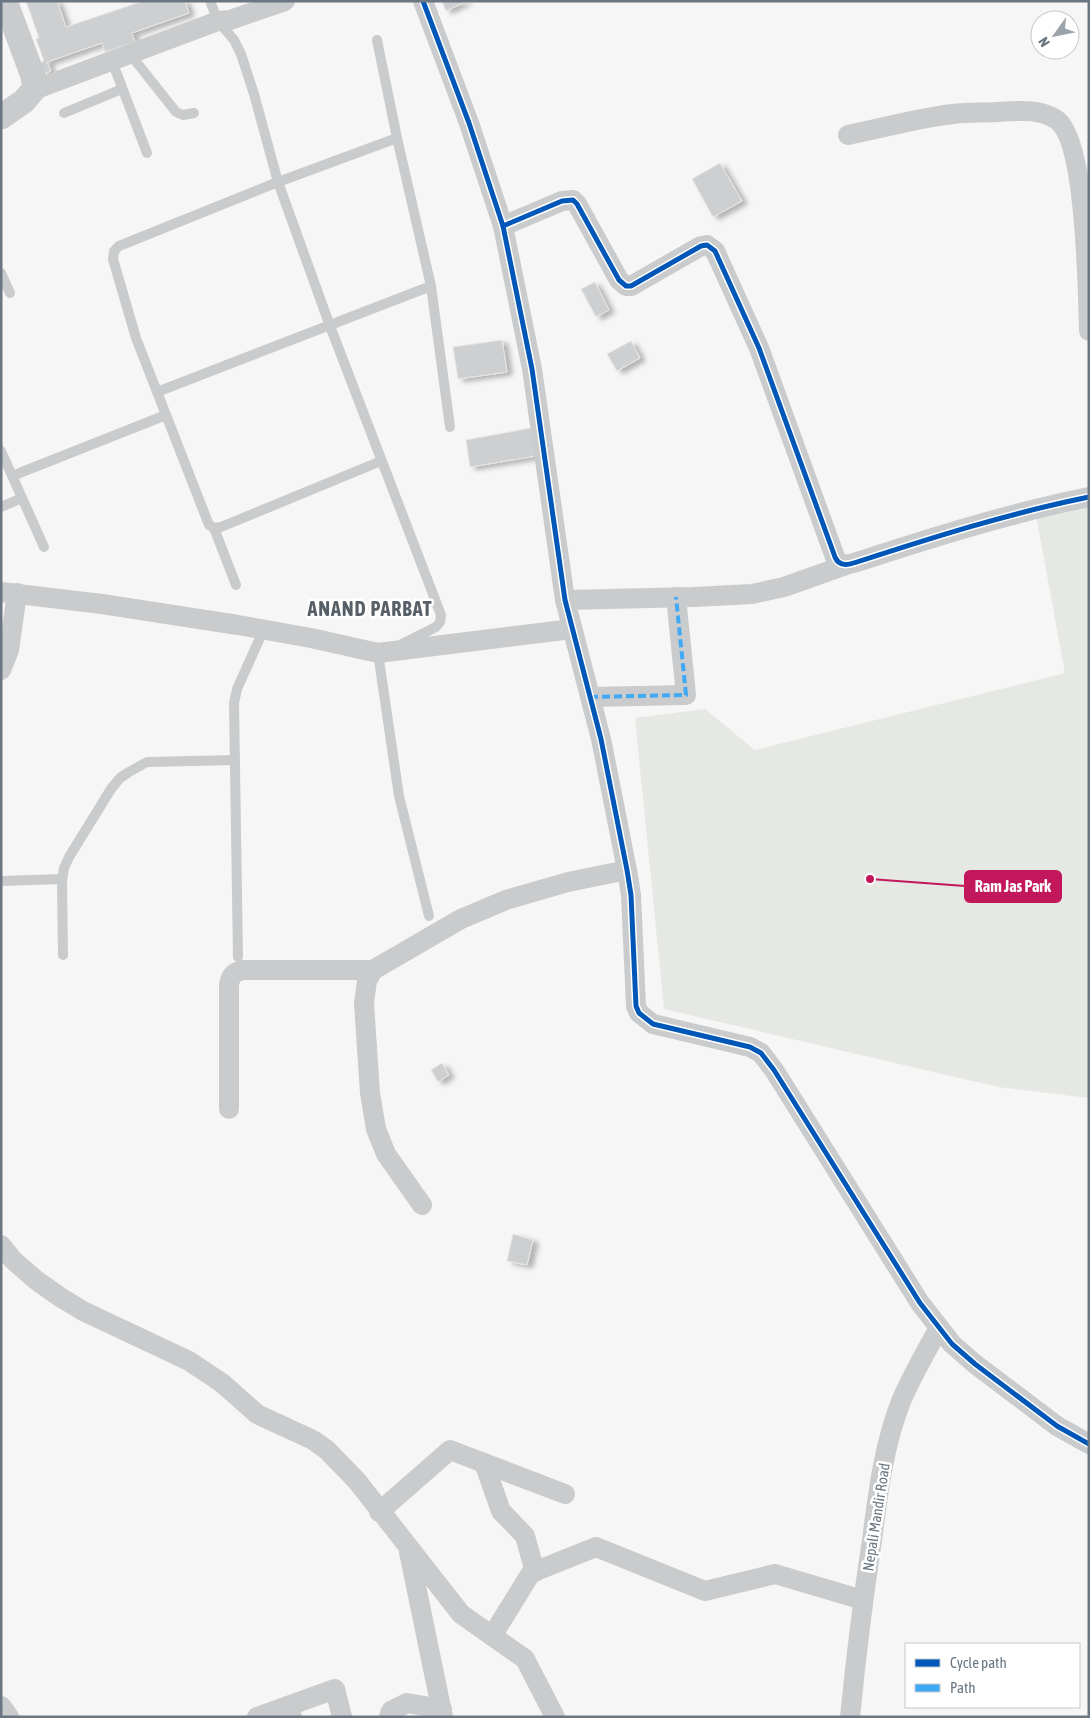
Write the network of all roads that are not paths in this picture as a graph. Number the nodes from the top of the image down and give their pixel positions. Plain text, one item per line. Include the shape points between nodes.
1 (5, 1) edge
2 (210, 1) edge
3 (285, 1) edge
4 (423, 1) edge
5 (218, 21) junction
6 (377, 40) dead end
7 (121, 57) junction
8 (122, 89) junction
9 (34, 90) junction
10 (64, 113) dead end
11 (194, 113) dead end
12 (1, 116) edge
13 (848, 135) dead end
14 (397, 138) junction
15 (147, 153) dead end
16 (278, 182) junction
17 (503, 226) junction
18 (1, 273) edge
19 (431, 286) junction
20 (10, 293) dead end
21 (1088, 304) edge
22 (330, 326) junction
23 (1089, 331) edge
24 (158, 392) junction
25 (166, 415) junction
26 (450, 427) dead end
27 (1, 451) edge
28 (381, 461) junction
29 (12, 476) junction
30 (1089, 497) edge
31 (22, 498) junction
32 (1, 507) edge
33 (214, 528) junction
34 (44, 547) dead end
35 (846, 565) junction
36 (236, 585) dead end
37 (9, 593) edge
38 (676, 597) junction
39 (565, 600) junction
40 (264, 629) junction
41 (572, 629) junction
42 (381, 653) junction
43 (1, 670) edge
44 (590, 698) junction
45 (234, 760) junction
46 (628, 870) junction
47 (62, 879) junction
48 (1, 882) edge
49 (428, 916) dead end
50 (63, 955) dead end
51 (238, 957) dead end
52 (373, 970) junction
53 (229, 1109) dead end
54 (422, 1205) dead end
55 (1, 1245) edge
56 (939, 1328) junction
57 (1089, 1444) edge
58 (484, 1463) junction
59 (565, 1494) dead end
60 (380, 1512) junction
61 (408, 1547) junction
62 (535, 1572) junction
63 (863, 1600) junction
64 (492, 1636) junction
65 (1, 1706) edge
66 (290, 1712) edge
67 (442, 1713) edge
68 (9, 1717) edge
69 (257, 1717) edge
70 (342, 1717) edge
71 (389, 1717) edge
72 (555, 1717) edge
73 (850, 1717) edge

1 - 9 street via 33,76
2 - 5 lane
3 - 5 street
4 - 17 street
5 - 7 street
5 - 16 lane via 241,54
6 - 14 lane
7 - 8 lane
7 - 9 street
7 - 11 lane via 176,112 183,115
8 - 10 lane
8 - 15 lane
9 - 12 street via 24,102
13 - 21 street via 976,112 1028,110 1058,121 1066,131 1074,155 1082,202
14 - 16 lane
14 - 19 lane
16 - 22 lane
16 - 24 lane via 119,246 114,251 113,260 136,338
17 - 35 street via 562,201 573,200 619,280 626,286 701,246 715,251 759,348 837,561
17 - 39 street via 532,369
18 - 20 lane
19 - 22 lane
19 - 26 lane
21 - 23 street
22 - 24 lane
22 - 28 lane
24 - 25 lane
25 - 29 lane
25 - 33 lane via 209,525
27 - 29 lane
28 - 33 lane
28 - 42 lane via 441,615 436,627
29 - 31 lane
30 - 35 street via 972,526
31 - 32 lane
31 - 34 lane
33 - 36 lane
35 - 38 street via 771,591
37 - 40 street
37 - 43 street via 9,650
38 - 39 street
38 - 44 street via 686,695
39 - 41 street
40 - 42 street
40 - 45 lane via 237,689
41 - 42 street
41 - 44 street
42 - 49 lane via 399,796
44 - 46 street
45 - 47 lane via 147,762 120,778 74,847
45 - 51 lane
46 - 52 street via 568,882 506,900 461,919
46 - 56 street via 639,1013 653,1024 750,1047 761,1053
47 - 48 lane
47 - 50 lane
52 - 53 street via 244,970 234,974 229,984
52 - 54 street via 367,981 364,1003 370,1093 376,1128 386,1154
55 - 60 street via 36,1280 68,1302 189,1361 222,1383 257,1414 313,1440 357,1481
56 - 57 street via 952,1344 1006,1389 1057,1426
56 - 63 street, Nepali Mandir Road via 902,1400 892,1431
58 - 59 street
58 - 60 street via 450,1450
58 - 62 street via 501,1511 526,1536
60 - 61 street
61 - 64 street via 461,1614
61 - 67 street
62 - 63 street via 596,1547 705,1591 776,1574
62 - 64 street via 531,1573
63 - 73 street, Nepali Mandir Road
64 - 72 street via 525,1659
65 - 68 street
66 - 69 street
66 - 70 street via 335,1689
67 - 71 street via 407,1703 391,1711

